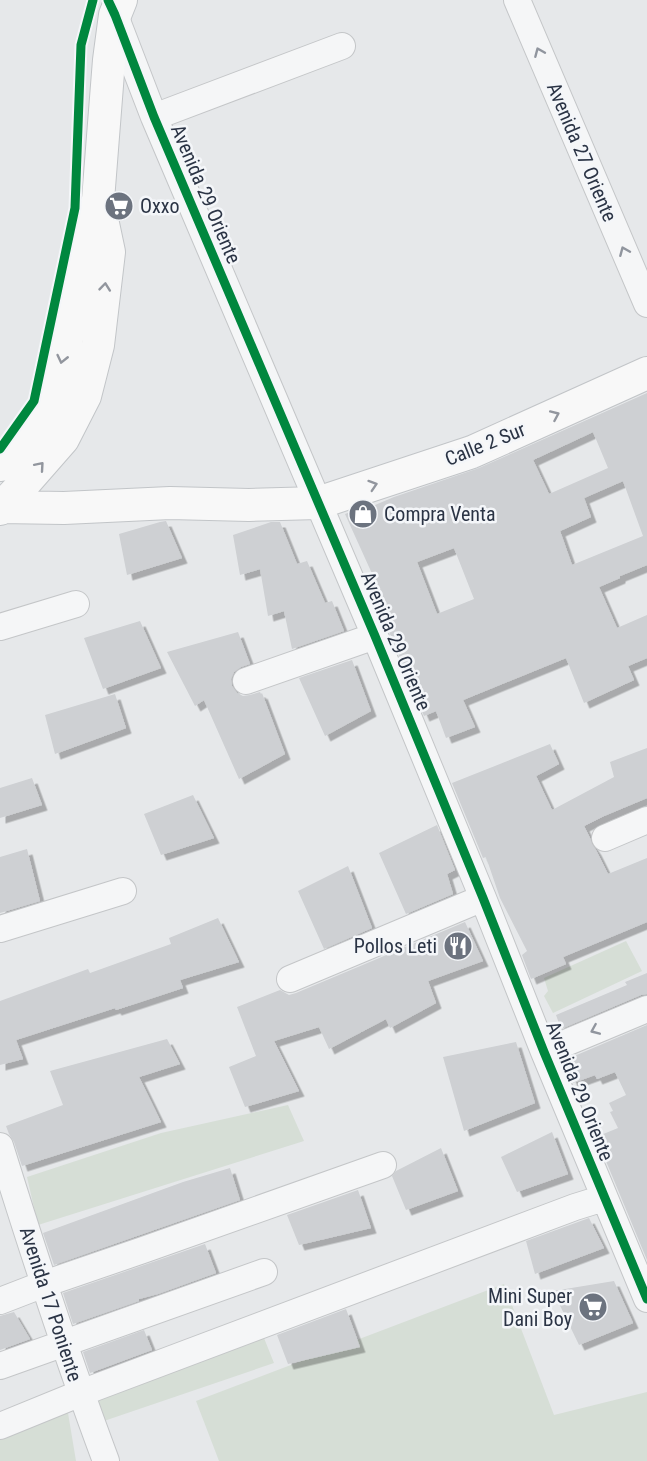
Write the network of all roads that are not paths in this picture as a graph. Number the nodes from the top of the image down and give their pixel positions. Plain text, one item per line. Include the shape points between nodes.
1 (517, 0) edge
2 (114, 5) edge
3 (342, 46) dead end
4 (153, 117) junction
5 (98, 200) junction
6 (647, 304) edge
7 (647, 373) edge
8 (0, 465) edge
9 (318, 503) junction
10 (0, 508) edge
11 (76, 604) dead end
12 (0, 627) edge
13 (375, 636) junction
14 (246, 681) dead end
15 (647, 820) edge
16 (605, 838) dead end
17 (123, 891) dead end
18 (483, 898) junction
19 (0, 929) edge
20 (290, 979) dead end
21 (647, 1009) edge
22 (544, 1052) junction
23 (0, 1146) edge
24 (383, 1165) dead end
25 (6, 1186) edge
26 (604, 1198) junction
27 (264, 1272) dead end
28 (44, 1284) junction
29 (647, 1299) edge
30 (0, 1301) edge
31 (64, 1343) junction
32 (0, 1366) edge
33 (81, 1393) junction
34 (0, 1426) edge
35 (106, 1461) edge

6 -> 1 street, Avenida 27 Oriente
2 - 4 street, Avenida 29 Oriente
2 - 5 main road
3 - 4 street
4 - 9 street, Avenida 29 Oriente
5 -> 8 main road via 80,244 56,386 35,424
10 -> 5 main road via 63,440 85,396 98,345 109,252
9 -> 7 main road, Calle 2 Sur via 472,452
9 - 10 main road, Calle 2 Sur
9 - 13 street, Avenida 29 Oriente
11 - 12 street
13 - 14 street
13 - 18 street, Avenida 29 Oriente
15 - 16 street
17 - 19 street
18 - 20 street
18 - 22 street, Avenida 29 Oriente
21 -> 22 street
22 - 26 street, Avenida 29 Oriente
23 - 25 street, Avenida 17 Poniente
24 - 28 street
25 - 28 street, Avenida 17 Poniente
26 - 29 street, Avenida 29 Oriente
26 - 33 street
27 - 31 street
28 - 30 street
28 - 31 street, Avenida 17 Poniente
31 - 32 street
31 - 33 street, Avenida 17 Poniente
33 - 34 street
33 - 35 street, Avenida 17 Poniente

